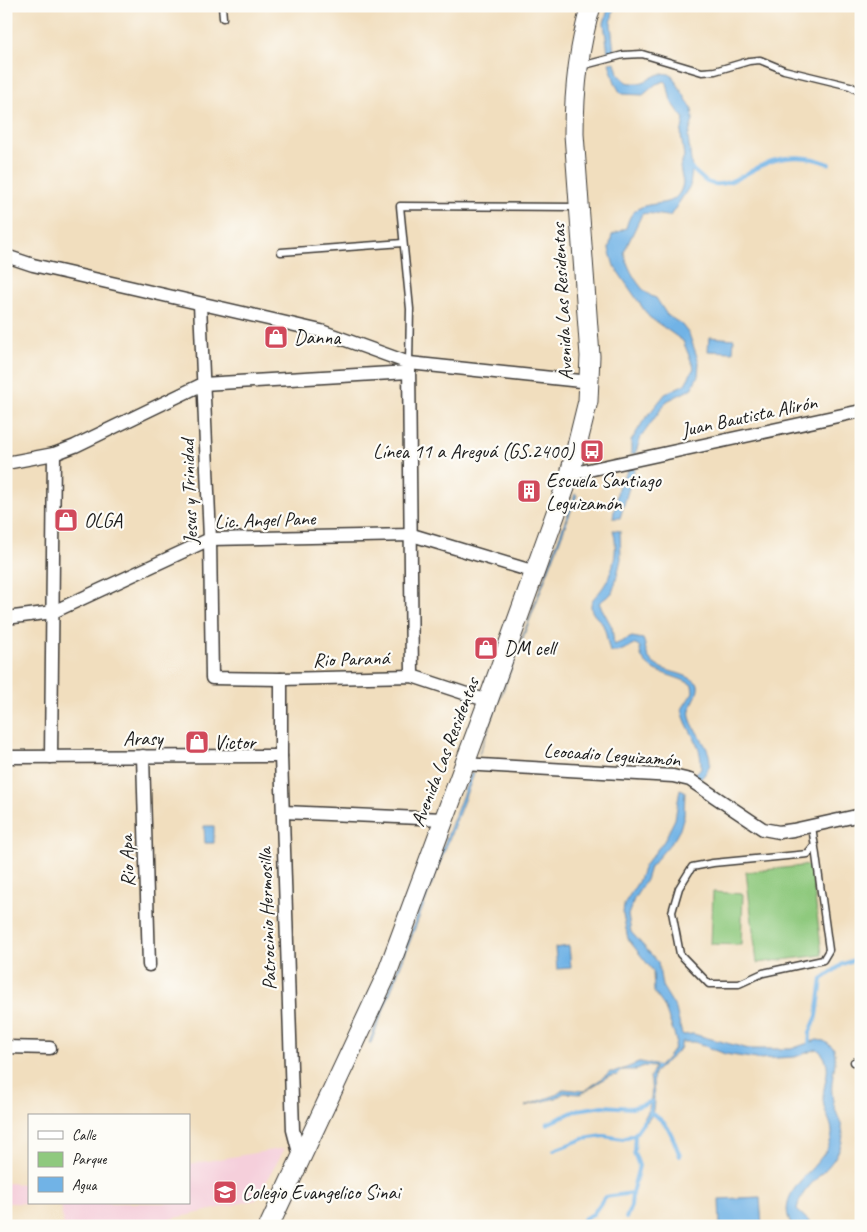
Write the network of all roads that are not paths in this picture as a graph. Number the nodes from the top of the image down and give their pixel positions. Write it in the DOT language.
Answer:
graph roads {
  1 [pos="222,6"];
  2 [pos="590,6"];
  3 [pos="223,18"];
  4 [pos="576,67"];
  5 [pos="861,92"];
  6 [pos="579,207"];
  7 [pos="403,243"];
  8 [pos="282,252"];
  9 [pos="6,256"];
  10 [pos="200,304"];
  11 [pos="409,368"];
  12 [pos="590,382"];
  13 [pos="204,384"];
  14 [pos="861,411"];
  15 [pos="54,454"];
  16 [pos="6,462"];
  17 [pos="570,474"];
  18 [pos="412,534"];
  19 [pos="210,539"];
  20 [pos="535,572"];
  21 [pos="53,612"];
  22 [pos="6,618"];
  23 [pos="412,676"];
  24 [pos="212,678"];
  25 [pos="281,679"];
  26 [pos="488,701"];
  27 [pos="143,756"];
  28 [pos="281,756"];
  29 [pos="6,757"];
  30 [pos="51,757"];
  31 [pos="463,764"];
  32 [pos="283,812"];
  33 [pos="861,816"];
  34 [pos="443,819"];
  35 [pos="812,826"];
  36 [pos="815,845"];
  37 [pos="149,965"];
  38 [pos="6,1048"];
  39 [pos="50,1048"];
  40 [pos="302,1156"];
  41 [pos="269,1226"];
  1 -- 3 [label="lane"];
  2 -- 4 [label="main road, Avenida Las Residentas"];
  4 -- 5 [label="lane"];
  4 -- 6 [label="main road, Avenida Las Residentas"];
  6 -- 7 [label="lane"];
  6 -- 12 [label="main road, Avenida Las Residentas"];
  7 -- 8 [label="lane"];
  7 -- 11 [label="lane"];
  9 -- 10 [label="street"];
  10 -- 11 [label="street"];
  10 -- 13 [label="street, Jesus y Trinidad"];
  11 -- 12 [label="street"];
  11 -- 13 [label="street"];
  11 -- 18 [label="street"];
  12 -- 17 [label="main road, Avenida Las Residentas"];
  13 -- 15 [label="street"];
  13 -- 19 [label="street, Jesus y Trinidad"];
  14 -- 17 [label="street, Juan Bautista Alirón"];
  15 -- 16 [label="street"];
  15 -- 21 [label="street"];
  17 -- 20 [label="main road, Avenida Las Residentas"];
  18 -- 19 [label="street, Lic. Angel Pane"];
  18 -- 20 [label="street, Lic. Angel Pane"];
  18 -- 23 [label="street"];
  19 -- 21 [label="street, Lic. Angel Pane"];
  19 -- 24 [label="street, Jesus y Trinidad"];
  20 -- 26 [label="main road, Avenida Las Residentas"];
  21 -- 22 [label="street, Lic. Angel Pane"];
  21 -- 30 [label="street"];
  23 -- 25 [label="street, Rio Paraná"];
  23 -- 26 [label="street, Rio Paraná"];
  24 -- 25 [label="street, Rio Paraná"];
  25 -- 28 [label="street, Patrocinio Hermosilla"];
  26 -- 31 [label="main road, Avenida Las Residentas"];
  27 -- 28 [label="street, Arasy"];
  27 -- 30 [label="street, Arasy"];
  27 -- 37 [label="street, Rio Apa"];
  28 -- 32 [label="street, Patrocinio Hermosilla"];
  29 -- 30 [label="street, Arasy"];
  31 -- 34 [label="main road, Avenida Las Residentas"];
  31 -- 35 [label="street, Leocadio Leguizamón"];
  32 -- 34 [label="street"];
  32 -- 40 [label="street, Patrocinio Hermosilla"];
  33 -- 35 [label="street, Leocadio Leguizamón"];
  34 -- 40 [label="main road, Avenida Las Residentas"];
  35 -- 36 [label="lane"];
  36 -- 36 [label="lane"];
  38 -- 39 [label="street"];
  40 -- 41 [label="main road, Avenida Las Residentas"];
}
